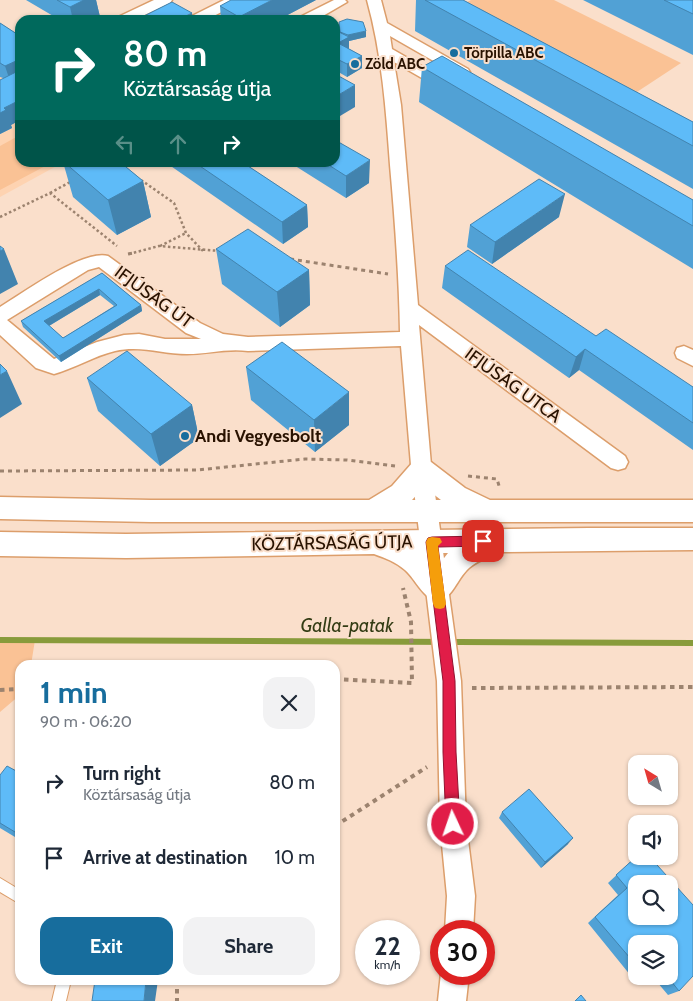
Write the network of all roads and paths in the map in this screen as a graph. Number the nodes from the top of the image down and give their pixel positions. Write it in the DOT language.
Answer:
graph roads {
  1 [pos="234,0"];
  2 [pos="374,0"];
  3 [pos="168,2"];
  4 [pos="340,2"];
  5 [pos="136,15"];
  6 [pos="202,15"];
  7 [pos="315,15"];
  8 [pos="381,25"];
  9 [pos="385,51"];
  10 [pos="475,79"];
  11 [pos="462,96"];
  12 [pos="138,178"];
  13 [pos="74,180"];
  14 [pos="50,193"];
  15 [pos="0,217"];
  16 [pos="186,233"];
  17 [pos="159,246"];
  18 [pos="227,250"];
  19 [pos="203,251"];
  20 [pos="286,259"];
  21 [pos="408,277"];
  22 [pos="409,308"];
  23 [pos="0,316"];
  24 [pos="0,324"];
  25 [pos="410,339"];
  26 [pos="232,342"];
  27 [pos="618,462"];
  28 [pos="422,469"];
  29 [pos="0,471"];
  30 [pos="0,508"];
  31 [pos="374,510"];
  32 [pos="426,510"];
  33 [pos="494,511"];
  34 [pos="693,511"];
  35 [pos="693,539"];
  36 [pos="500,540"];
  37 [pos="432,542"];
  38 [pos="375,543"];
  39 [pos="0,544"];
  40 [pos="438,590"];
  41 [pos="409,616"];
  42 [pos="340,679"];
  43 [pos="449,684"];
  44 [pos="693,687"];
  45 [pos="15,689"];
  46 [pos="0,690"];
  47 [pos="450,752"];
  48 [pos="340,823"];
  49 [pos="0,884"];
  50 [pos="15,894"];
  51 [pos="460,920"];
  52 [pos="63,985"];
  53 [pos="178,985"];
  54 [pos="454,985"];
  55 [pos="59,1001"];
  56 [pos="177,1001"];
  57 [pos="452,1001"];
  1 -- 6 [label="street"];
  2 -- 8 [label="street"];
  3 -- 5 [label="street"];
  4 -- 7 [label="street"];
  8 -- 9 [label="street"];
  8 -- 10 [label="street"];
  9 -- 11 [label="street"];
  9 -- 21 [label="street"];
  12 -- 16 [label="path"];
  13 -- 14 [label="path"];
  14 -- 15 [label="path"];
  14 -- 17 [label="path"];
  16 -- 17 [label="path"];
  16 -- 19 [label="path"];
  17 -- 19 [label="path"];
  18 -- 19 [label="path"];
  20 -- 21 [label="path"];
  21 -- 22 [label="street"];
  22 -- 25 [label="street"];
  22 -- 27 [label="street, IFJÚSÁG UTCA"];
  23 -- 26 [label="street, IFJÚSÁG ÚT"];
  24 -- 26 [label="street, IFJÚSÁG ÚT"];
  25 -- 26 [label="street, IFJÚSÁG ÚT"];
  25 -- 28 [label="street"];
  28 -- 29 [label="path"];
  28 -- 31 [label="street"];
  28 -- 32 [label="street"];
  28 -- 33 [label="street"];
  30 -- 31 [label="street, KÖZTÁRSASÁG ÚTJA"];
  31 -- 32 [label="street, KÖZTÁRSASÁG ÚTJA"];
  32 -- 33 [label="street, KÖZTÁRSASÁG ÚTJA"];
  32 -- 37 [label="street"];
  33 -- 34 [label="street, KÖZTÁRSASÁG ÚTJA"];
  35 -- 36 [label="street, KÖZTÁRSASÁG ÚTJA"];
  36 -- 37 [label="street, KÖZTÁRSASÁG ÚTJA"];
  36 -- 40 [label="street"];
  37 -- 38 [label="street, KÖZTÁRSASÁG ÚTJA"];
  37 -- 40 [label="street"];
  38 -- 39 [label="street, KÖZTÁRSASÁG ÚTJA"];
  38 -- 40 [label="street"];
  40 -- 43 [label="street"];
  41 -- 42 [label="path"];
  43 -- 44 [label="path"];
  43 -- 47 [label="street"];
  45 -- 46 [label="path"];
  47 -- 48 [label="path"];
  47 -- 51 [label="street"];
  49 -- 50 [label="lane"];
  52 -- 55 [label="lane"];
  53 -- 56 [label="path"];
  54 -- 57 [label="street"];
}
